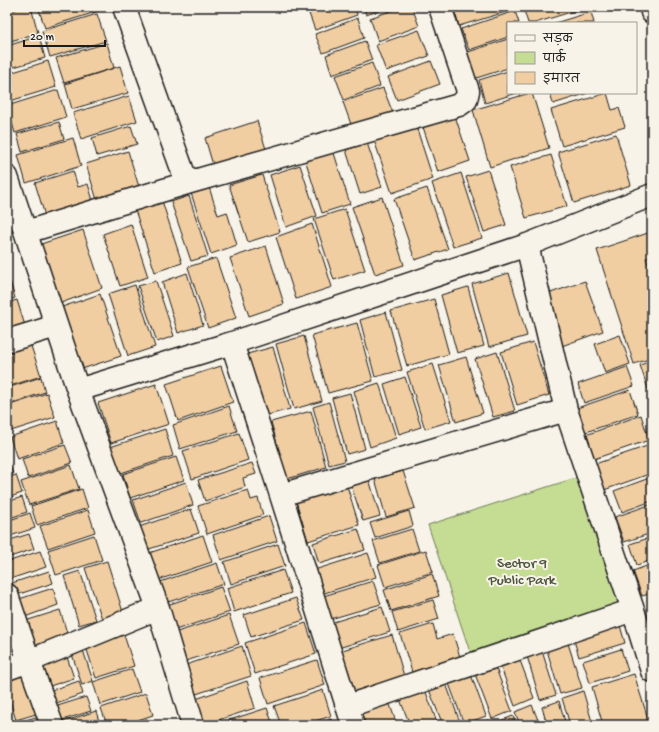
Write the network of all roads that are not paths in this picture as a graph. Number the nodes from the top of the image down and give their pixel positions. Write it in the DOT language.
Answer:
graph roads {
  1 [pos="124,7"];
  2 [pos="440,7"];
  3 [pos="651,7"];
  4 [pos="652,12"];
  5 [pos="7,176"];
  6 [pos="187,183"];
  7 [pos="652,194"];
  8 [pos="26,232"];
  9 [pos="527,245"];
  10 [pos="56,326"];
  11 [pos="7,341"];
  12 [pos="232,342"];
  13 [pos="78,390"];
  14 [pos="566,410"];
  15 [pos="281,495"];
  16 [pos="7,595"];
  17 [pos="158,608"];
  18 [pos="633,610"];
  19 [pos="29,661"];
  20 [pos="7,669"];
  21 [pos="652,671"];
  22 [pos="350,715"];
  23 [pos="52,725"];
  24 [pos="193,725"];
  1 -- 6 [label="street"];
  2 -- 6 [label="street"];
  3 -- 4 [label="street"];
  5 -- 8 [label="street"];
  6 -- 8 [label="street"];
  7 -- 9 [label="street"];
  8 -- 10 [label="street"];
  9 -- 12 [label="street"];
  9 -- 14 [label="street"];
  10 -- 11 [label="street"];
  10 -- 13 [label="street"];
  12 -- 13 [label="street"];
  12 -- 15 [label="street"];
  13 -- 17 [label="street"];
  14 -- 15 [label="street"];
  14 -- 18 [label="street"];
  15 -- 22 [label="street"];
  16 -- 19 [label="street"];
  17 -- 19 [label="street"];
  17 -- 24 [label="street"];
  18 -- 21 [label="street"];
  18 -- 22 [label="street"];
  19 -- 20 [label="street"];
  19 -- 23 [label="street"];
}
